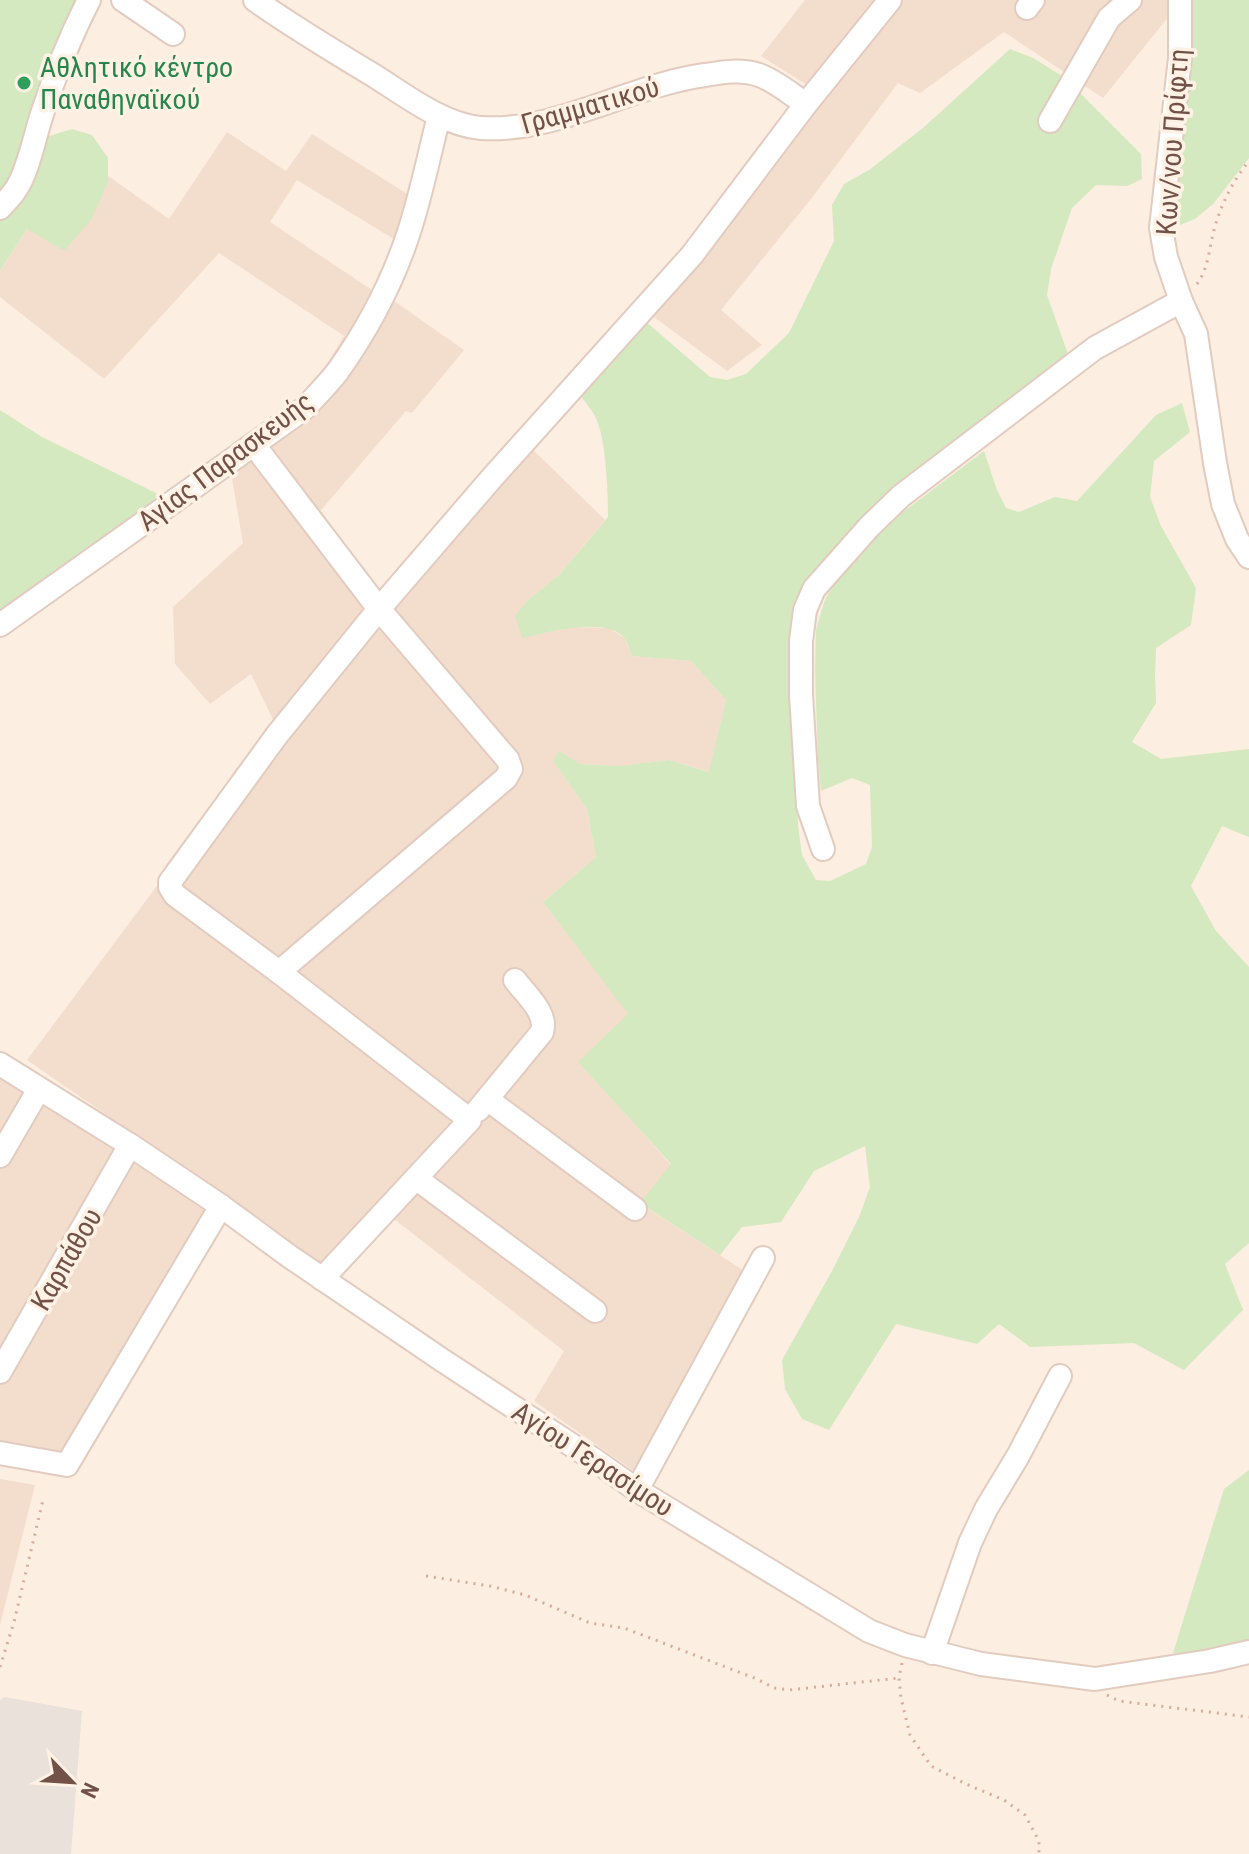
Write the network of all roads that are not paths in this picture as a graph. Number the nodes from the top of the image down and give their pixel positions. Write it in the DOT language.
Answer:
graph roads {
  1 [pos="89,0"];
  2 [pos="123,0"];
  3 [pos="255,0"];
  4 [pos="890,0"];
  5 [pos="1130,0"];
  6 [pos="1180,0"];
  7 [pos="173,34"];
  8 [pos="806,104"];
  9 [pos="439,116"];
  10 [pos="1050,121"];
  11 [pos="0,208"];
  12 [pos="1181,301"];
  13 [pos="254,445"];
  14 [pos="1249,557"];
  15 [pos="379,609"];
  16 [pos="0,625"];
  17 [pos="823,849"];
  18 [pos="279,972"];
  19 [pos="515,980"];
  20 [pos="0,1064"];
  21 [pos="39,1089"];
  22 [pos="487,1099"];
  23 [pos="470,1120"];
  24 [pos="130,1145"];
  25 [pos="0,1156"];
  26 [pos="417,1179"];
  27 [pos="221,1206"];
  28 [pos="635,1209"];
  29 [pos="763,1258"];
  30 [pos="322,1279"];
  31 [pos="595,1311"];
  32 [pos="0,1372"];
  33 [pos="1060,1376"];
  34 [pos="0,1453"];
  35 [pos="637,1490"];
  36 [pos="1249,1652"];
  37 [pos="932,1653"];
  1 -- 11 [label="street"];
  2 -- 7 [label="street"];
  3 -- 9 [label="street, Γραμματικού"];
  4 -- 8 [label="street"];
  5 -- 10 [label="street"];
  6 -- 12 [label="street, Κων/νου Πρίφτη"];
  8 -- 9 [label="street, Γραμματικού"];
  8 -- 15 [label="street"];
  9 -- 13 [label="street, Αγίας Παρασκευής"];
  12 -- 14 [label="street, Κων/νου Πρίφτη"];
  12 -- 17 [label="street"];
  13 -- 15 [label="street"];
  13 -- 16 [label="street, Αγίας Παρασκευής"];
  15 -- 18 [label="street"];
  15 -- 18 [label="street"];
  18 -- 23 [label="street"];
  19 -- 22 [label="street"];
  20 -- 21 [label="street, Αγίου Γερασίμου"];
  21 -- 24 [label="street, Αγίου Γερασίμου"];
  21 -- 25 [label="street"];
  22 -- 23 [label="street"];
  22 -- 28 [label="street"];
  23 -- 26 [label="street"];
  24 -- 27 [label="street, Αγίου Γερασίμου"];
  24 -- 32 [label="street, Καρπάθου"];
  26 -- 30 [label="street"];
  26 -- 31 [label="street"];
  27 -- 30 [label="street, Αγίου Γερασίμου"];
  27 -- 34 [label="street"];
  29 -- 35 [label="street"];
  30 -- 35 [label="street, Αγίου Γερασίμου"];
  33 -- 37 [label="street"];
  35 -- 37 [label="street, Αγίου Γερασίμου"];
  36 -- 37 [label="street, Αγίου Γερασίμου"];
}
